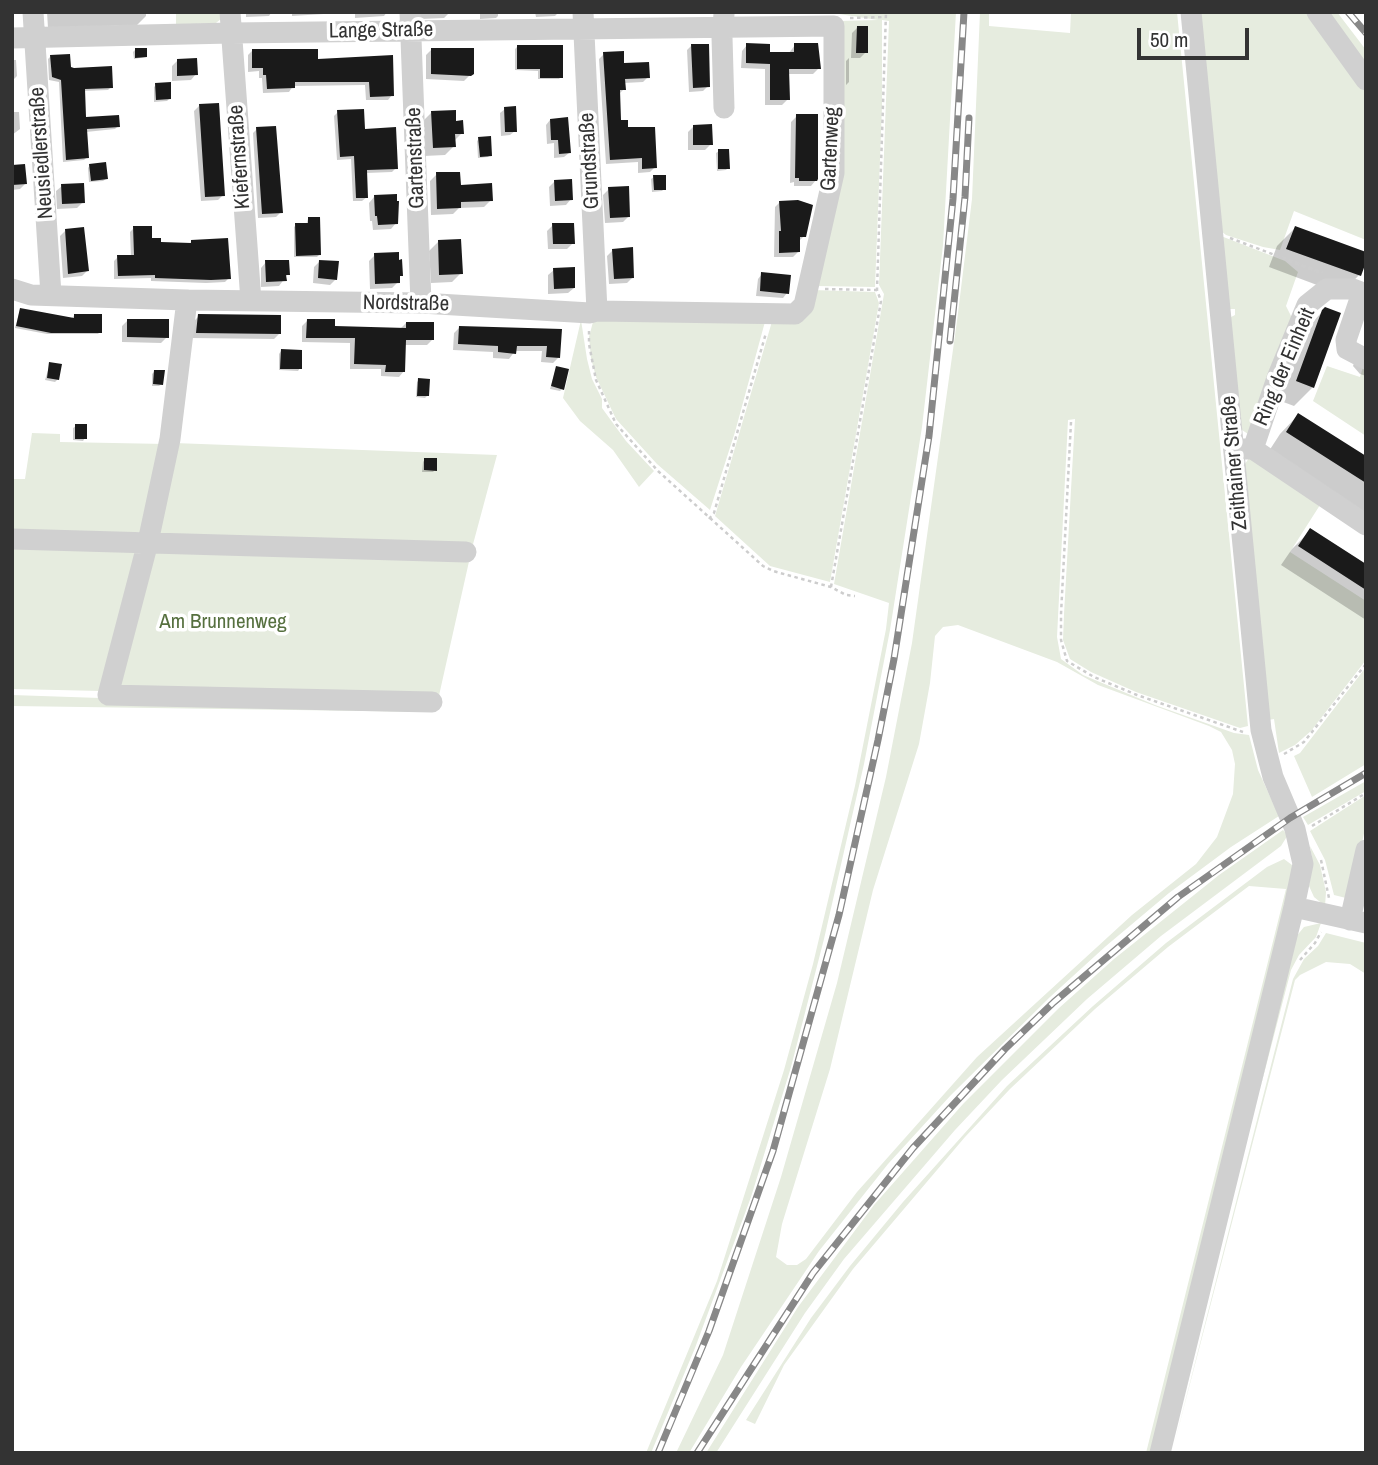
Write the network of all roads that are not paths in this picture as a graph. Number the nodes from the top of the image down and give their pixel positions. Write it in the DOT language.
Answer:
graph roads {
  1 [pos="33,12"];
  2 [pos="1191,12"];
  3 [pos="1317,12"];
  4 [pos="724,19"];
  5 [pos="583,21"];
  6 [pos="231,22"];
  7 [pos="411,22"];
  8 [pos="834,26"];
  9 [pos="35,37"];
  10 [pos="12,38"];
  11 [pos="1366,80"];
  12 [pos="724,108"];
  13 [pos="12,289"];
  14 [pos="1364,294"];
  15 [pos="51,295"];
  16 [pos="187,300"];
  17 [pos="251,301"];
  18 [pos="421,303"];
  19 [pos="800,310"];
  20 [pos="593,312"];
  21 [pos="1366,359"];
  22 [pos="1243,449"];
  23 [pos="1366,525"];
  24 [pos="12,539"];
  25 [pos="148,542"];
  26 [pos="466,552"];
  27 [pos="432,702"];
  28 [pos="1366,850"];
  29 [pos="1294,907"];
  30 [pos="1358,921"];
  31 [pos="1160,1453"];
  1 -- 9 [label="street, Neusiedlerstraße"];
  2 -- 22 [label="street, Zeithainer Straße"];
  3 -- 11 [label="street"];
  4 -- 5 [label="street, Lange Straße"];
  4 -- 8 [label="street, Lange Straße"];
  4 -- 12 [label="street"];
  5 -- 7 [label="street, Lange Straße"];
  5 -- 20 [label="street, Grundstraße"];
  6 -- 7 [label="street, Lange Straße"];
  6 -- 9 [label="street, Lange Straße"];
  6 -- 17 [label="street, Kiefernstraße"];
  7 -- 18 [label="street, Gartenstraße"];
  8 -- 19 [label="street, Gartenweg"];
  9 -- 10 [label="street, Lange Straße"];
  9 -- 15 [label="street, Neusiedlerstraße"];
  13 -- 15 [label="street, Nordstraße"];
  14 -- 21 [label="street"];
  14 -- 22 [label="street, Ring der Einheit"];
  15 -- 16 [label="street, Nordstraße"];
  16 -- 17 [label="street, Nordstraße"];
  16 -- 25 [label="street"];
  17 -- 18 [label="street, Nordstraße"];
  18 -- 20 [label="street, Nordstraße"];
  19 -- 20 [label="street, Nordstraße"];
  22 -- 23 [label="street, Ring der Einheit"];
  22 -- 29 [label="street, Zeithainer Straße"];
  24 -- 25 [label="street"];
  25 -- 26 [label="street"];
  25 -- 27 [label="street"];
  28 -- 30 [label="street"];
  29 -- 30 [label="street"];
  29 -- 31 [label="street, Zeithainer Straße"];
}
